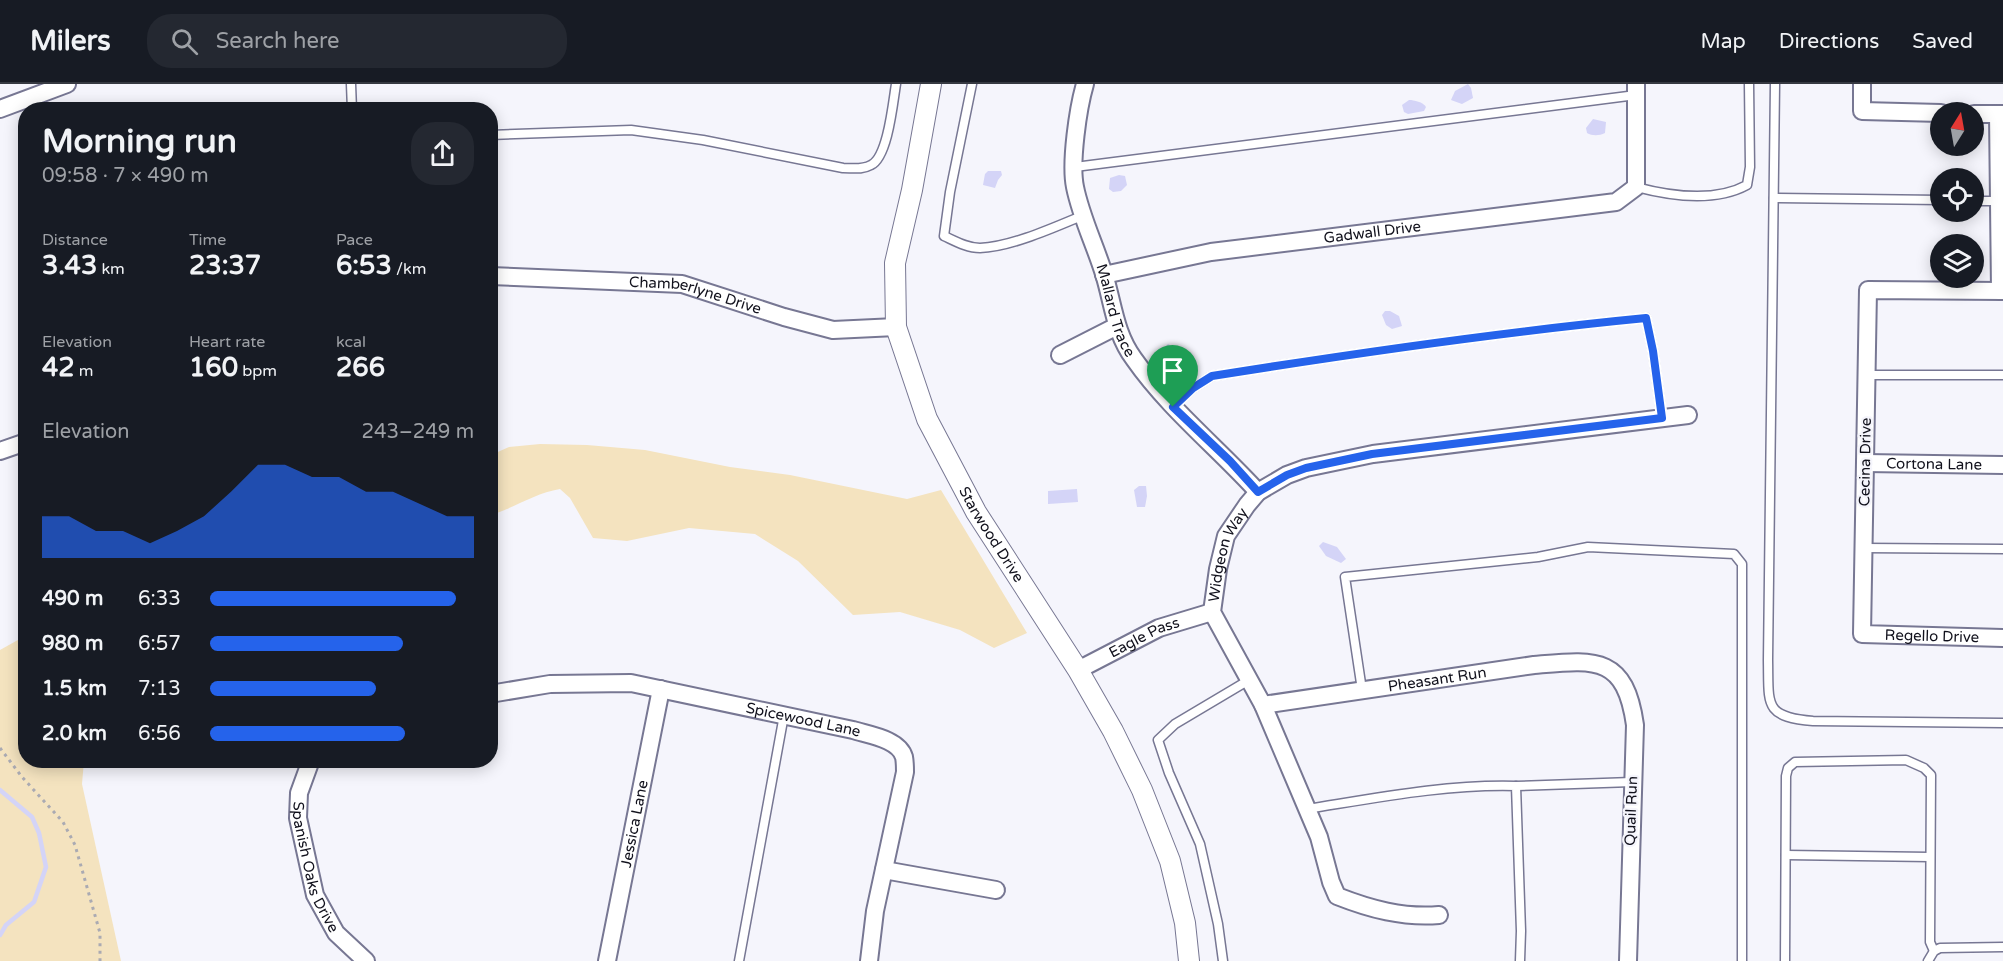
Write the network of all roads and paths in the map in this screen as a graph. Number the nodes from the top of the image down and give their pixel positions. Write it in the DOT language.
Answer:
graph roads {
  1 [pos="67,84"];
  2 [pos="351,84"];
  3 [pos="896,84"];
  4 [pos="931,84"];
  5 [pos="972,84"];
  6 [pos="1086,84"];
  7 [pos="1749,84"];
  8 [pos="1775,84"];
  9 [pos="1862,84"];
  10 [pos="1636,89"];
  11 [pos="18,102"];
  12 [pos="19,102"];
  13 [pos="352,102"];
  14 [pos="0,109"];
  15 [pos="1930,113"];
  16 [pos="1984,114"];
  17 [pos="2000,114"];
  18 [pos="498,135"];
  19 [pos="1075,167"];
  20 [pos="1636,187"];
  21 [pos="1774,198"];
  22 [pos="1930,200"];
  23 [pos="1984,201"];
  24 [pos="1999,201"];
  25 [pos="1084,215"];
  26 [pos="1104,275"];
  27 [pos="498,276"];
  28 [pos="2002,291"];
  29 [pos="1117,326"];
  30 [pos="896,327"];
  31 [pos="1060,355"];
  32 [pos="1867,375"];
  33 [pos="2003,375"];
  34 [pos="1173,407"];
  35 [pos="1688,415"];
  36 [pos="1662,418"];
  37 [pos="18,445"];
  38 [pos="0,451"];
  39 [pos="1865,463"];
  40 [pos="2003,465"];
  41 [pos="1258,492"];
  42 [pos="1863,548"];
  43 [pos="2003,549"];
  44 [pos="1212,612"];
  45 [pos="1862,634"];
  46 [pos="2003,638"];
  47 [pos="1609,669"];
  48 [pos="1078,670"];
  49 [pos="1249,680"];
  50 [pos="661,689"];
  51 [pos="1362,690"];
  52 [pos="498,693"];
  53 [pos="1263,705"];
  54 [pos="784,715"];
  55 [pos="2003,723"];
  56 [pos="0,748"];
  57 [pos="308,768"];
  58 [pos="1632,783"];
  59 [pos="1516,786"];
  60 [pos="1307,809"];
  61 [pos="1786,855"];
  62 [pos="1930,857"];
  63 [pos="884,870"];
  64 [pos="996,890"];
  65 [pos="1438,915"];
  66 [pos="2003,946"];
  67 [pos="1934,951"];
  68 [pos="100,961"];
  69 [pos="366,961"];
  70 [pos="607,961"];
  71 [pos="739,961"];
  72 [pos="869,961"];
  73 [pos="1189,961"];
  74 [pos="1223,961"];
  75 [pos="1520,961"];
  76 [pos="1628,961"];
  77 [pos="1742,961"];
  78 [pos="1785,961"];
  79 [pos="1928,961"];
  1 -- 12 [label="street"];
  2 -- 13 [label="lane"];
  3 -- 18 [label="lane"];
  4 -- 30 [label="street, Starwood Drive"];
  5 -- 25 [label="lane"];
  6 -- 19 [label="street, Mallard Trace"];
  7 -- 20 [label="lane"];
  8 -- 21 [label="lane"];
  9 -- 15 [label="street"];
  10 -- 19 [label="lane"];
  10 -- 20 [label="street"];
  11 -- 14 [label="street"];
  16 -- 17 [label="street"];
  17 -- 24 [label="street"];
  19 -- 25 [label="street, Mallard Trace"];
  20 -- 26 [label="street, Gadwall Drive"];
  21 -- 22 [label="lane"];
  21 -- 55 [label="lane"];
  23 -- 24 [label="lane"];
  24 -- 28 [label="street"];
  25 -- 26 [label="street, Mallard Trace"];
  26 -- 29 [label="street, Mallard Trace"];
  27 -- 30 [label="street, Chamberlyne Drive"];
  28 -- 32 [label="street, Cecina Drive"];
  29 -- 31 [label="street"];
  29 -- 34 [label="street, Mallard Trace"];
  30 -- 48 [label="street, Starwood Drive"];
  32 -- 33 [label="lane"];
  32 -- 39 [label="street, Cecina Drive"];
  34 -- 36 [label="lane"];
  34 -- 41 [label="street, Mallard Trace"];
  35 -- 36 [label="street, Widgeon Way"];
  36 -- 41 [label="street, Widgeon Way"];
  37 -- 38 [label="street"];
  39 -- 40 [label="street, Cortona Lane"];
  39 -- 42 [label="street, Cecina Drive"];
  41 -- 44 [label="street, Widgeon Way"];
  42 -- 43 [label="lane"];
  42 -- 45 [label="street, Cecina Drive"];
  44 -- 48 [label="street, Eagle Pass"];
  44 -- 49 [label="street, Widgeon Way"];
  45 -- 46 [label="street, Regello Drive"];
  47 -- 51 [label="street, Pheasant Run"];
  47 -- 58 [label="street, Quail Run"];
  48 -- 73 [label="street, Starwood Drive"];
  49 -- 53 [label="street, Widgeon Way"];
  49 -- 74 [label="lane"];
  50 -- 52 [label="street, Spicewood Lane"];
  50 -- 54 [label="street, Spicewood Lane"];
  50 -- 70 [label="street, Jessica Lane"];
  51 -- 53 [label="street, Pheasant Run"];
  51 -- 77 [label="lane"];
  53 -- 60 [label="street, Widgeon Way"];
  54 -- 63 [label="street, Spicewood Lane"];
  54 -- 71 [label="lane"];
  56 -- 68 [label="path"];
  57 -- 69 [label="street, Spanish Oaks Drive"];
  58 -- 59 [label="lane"];
  58 -- 76 [label="street, Quail Run"];
  59 -- 60 [label="lane"];
  59 -- 75 [label="lane"];
  60 -- 65 [label="street, Widgeon Way"];
  61 -- 62 [label="lane"];
  61 -- 62 [label="lane"];
  61 -- 78 [label="lane"];
  62 -- 67 [label="lane"];
  63 -- 64 [label="street"];
  63 -- 72 [label="street, Spicewood Lane"];
  66 -- 67 [label="lane"];
  67 -- 79 [label="lane"];
}
